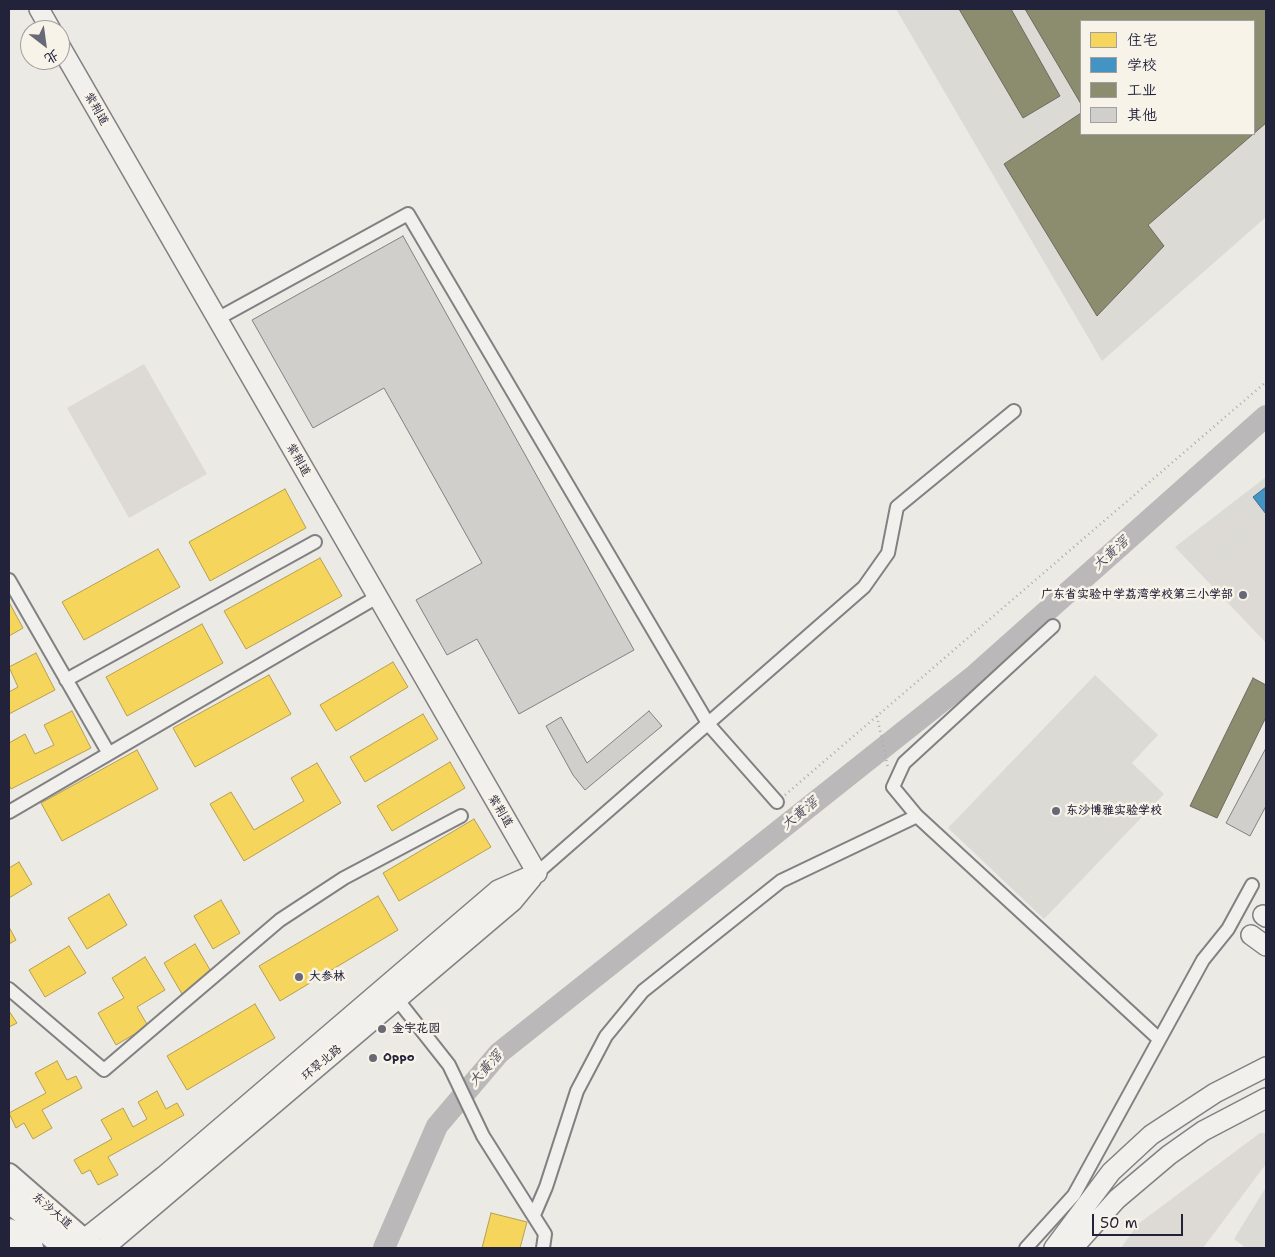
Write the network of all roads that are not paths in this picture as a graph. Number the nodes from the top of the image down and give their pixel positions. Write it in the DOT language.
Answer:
graph roads {
  1 [pos="39,9"];
  2 [pos="45,20"];
  3 [pos="70,63"];
  4 [pos="217,319"];
  5 [pos="1014,411"];
  6 [pos="314,542"];
  7 [pos="9,580"];
  8 [pos="377,597"];
  9 [pos="1053,626"];
  10 [pos="66,680"];
  11 [pos="709,725"];
  12 [pos="108,752"];
  13 [pos="777,802"];
  14 [pos="9,812"];
  15 [pos="461,816"];
  16 [pos="917,816"];
  17 [pos="537,873"];
  18 [pos="1252,885"];
  19 [pos="9,989"];
  20 [pos="392,993"];
  21 [pos="1159,1038"];
  22 [pos="1266,1067"];
  23 [pos="1266,1098"];
  24 [pos="9,1174"];
  25 [pos="9,1200"];
  26 [pos="534,1215"];
  27 [pos="9,1231"];
  28 [pos="80,1246"];
  29 [pos="31,1248"];
  30 [pos="104,1248"];
  31 [pos="543,1248"];
  32 [pos="1026,1248"];
  33 [pos="1054,1248"];
  34 [pos="1073,1248"];
  1 -- 2 [label="street"];
  3 -- 4 [label="street, 紫荆道"];
  4 -- 8 [label="street, 紫荆道"];
  4 -- 11 [label="street"];
  5 -- 11 [label="street"];
  6 -- 10 [label="street"];
  7 -- 10 [label="street"];
  8 -- 12 [label="street"];
  8 -- 17 [label="street, 紫荆道"];
  9 -- 16 [label="street"];
  10 -- 12 [label="street"];
  11 -- 13 [label="street"];
  11 -- 17 [label="street"];
  12 -- 14 [label="street"];
  15 -- 19 [label="street"];
  16 -- 21 [label="street"];
  16 -- 26 [label="street"];
  17 -- 20 [label="street, 环翠北路"];
  18 -- 21 [label="street"];
  20 -- 26 [label="street"];
  20 -- 28 [label="street"];
  20 -- 30 [label="street, 环翠北路"];
  21 -- 32 [label="street"];
  22 -- 33 [label="street"];
  23 -- 34 [label="street"];
  24 -- 28 [label="main road, 东沙大道"];
  25 -- 28 [label="highway"];
  26 -- 31 [label="street"];
  27 -- 29 [label="highway"];
}
